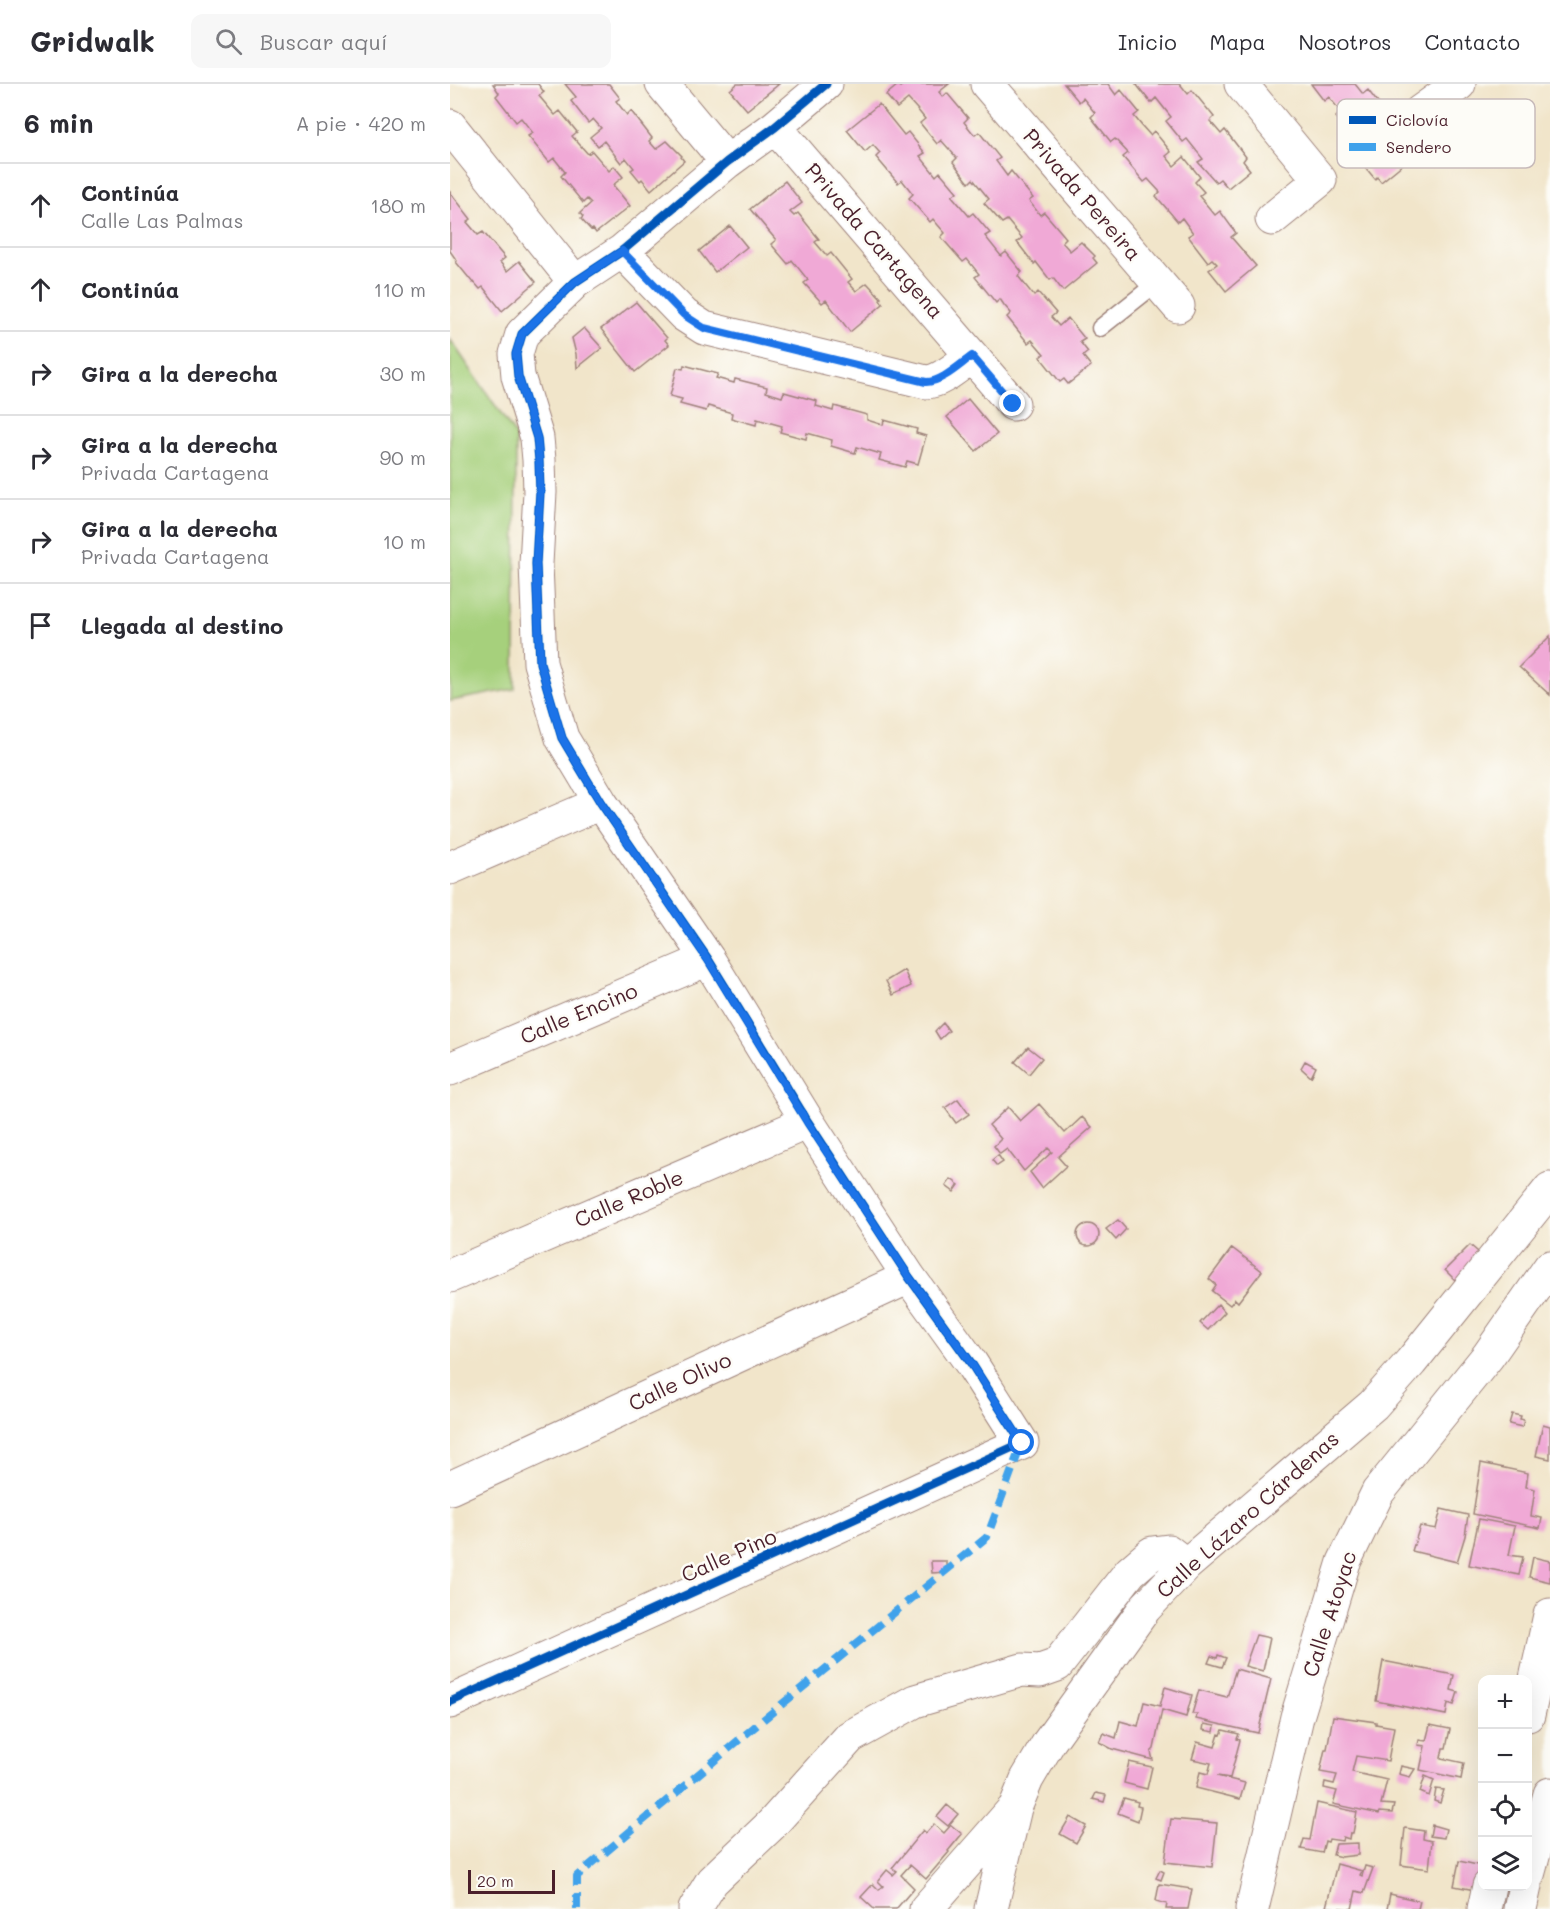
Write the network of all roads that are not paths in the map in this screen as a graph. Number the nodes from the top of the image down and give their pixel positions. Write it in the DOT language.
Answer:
graph roads {
  1 [pos="663,84"];
  2 [pos="826,84"];
  3 [pos="987,84"];
  4 [pos="1241,84"];
  5 [pos="1459,84"];
  6 [pos="1438,99"];
  7 [pos="450,126"];
  8 [pos="775,126"];
  9 [pos="727,162"];
  10 [pos="1272,219"];
  11 [pos="622,251"];
  12 [pos="575,282"];
  13 [pos="1168,294"];
  14 [pos="1100,328"];
  15 [pos="972,356"];
  16 [pos="1013,404"];
  17 [pos="601,803"];
  18 [pos="450,868"];
  19 [pos="708,960"];
  20 [pos="450,1069"];
  21 [pos="807,1122"];
  22 [pos="1550,1189"];
  23 [pos="1550,1267"];
  24 [pos="450,1276"];
  25 [pos="909,1277"];
  26 [pos="450,1488"];
  27 [pos="1186,1565"];
  28 [pos="1550,1615"];
  29 [pos="1532,1693"];
  30 [pos="450,1702"];
  31 [pos="1550,1794"];
  32 [pos="1015,1809"];
  33 [pos="1532,1857"];
  34 [pos="1488,1891"];
  35 [pos="1524,1891"];
  36 [pos="695,1909"];
  37 [pos="926,1909"];
  38 [pos="991,1909"];
  39 [pos="1251,1909"];
  40 [pos="1484,1909"];
  41 [pos="1520,1909"];
  1 -- 9 [label="street"];
  2 -- 8 [label="street"];
  3 -- 13 [label="street, Privada Pereira"];
  4 -- 10 [label="street"];
  5 -- 6 [label="street"];
  7 -- 12 [label="street"];
  8 -- 9 [label="street"];
  8 -- 15 [label="street, Privada Cartagena"];
  9 -- 11 [label="street"];
  11 -- 12 [label="street"];
  11 -- 15 [label="street"];
  12 -- 17 [label="street"];
  13 -- 14 [label="lane"];
  15 -- 16 [label="street, Privada Cartagena"];
  17 -- 18 [label="street"];
  17 -- 19 [label="street"];
  19 -- 20 [label="street, Calle Encino"];
  19 -- 21 [label="street"];
  21 -- 24 [label="street, Calle Roble"];
  21 -- 25 [label="street"];
  22 -- 27 [label="street, Calle Lázaro Cárdenas"];
  23 -- 39 [label="street, Calle Atoyac"];
  25 -- 26 [label="street, Calle Olivo"];
  25 -- 30 [label="street, Calle Pino"];
  27 -- 32 [label="street, Calle Lázaro Cárdenas"];
  27 -- 36 [label="street"];
  28 -- 29 [label="street"];
  31 -- 33 [label="street"];
  32 -- 37 [label="street"];
  32 -- 38 [label="street, Calle Lázaro Cárdenas"];
  34 -- 40 [label="street"];
  35 -- 41 [label="street"];
}
